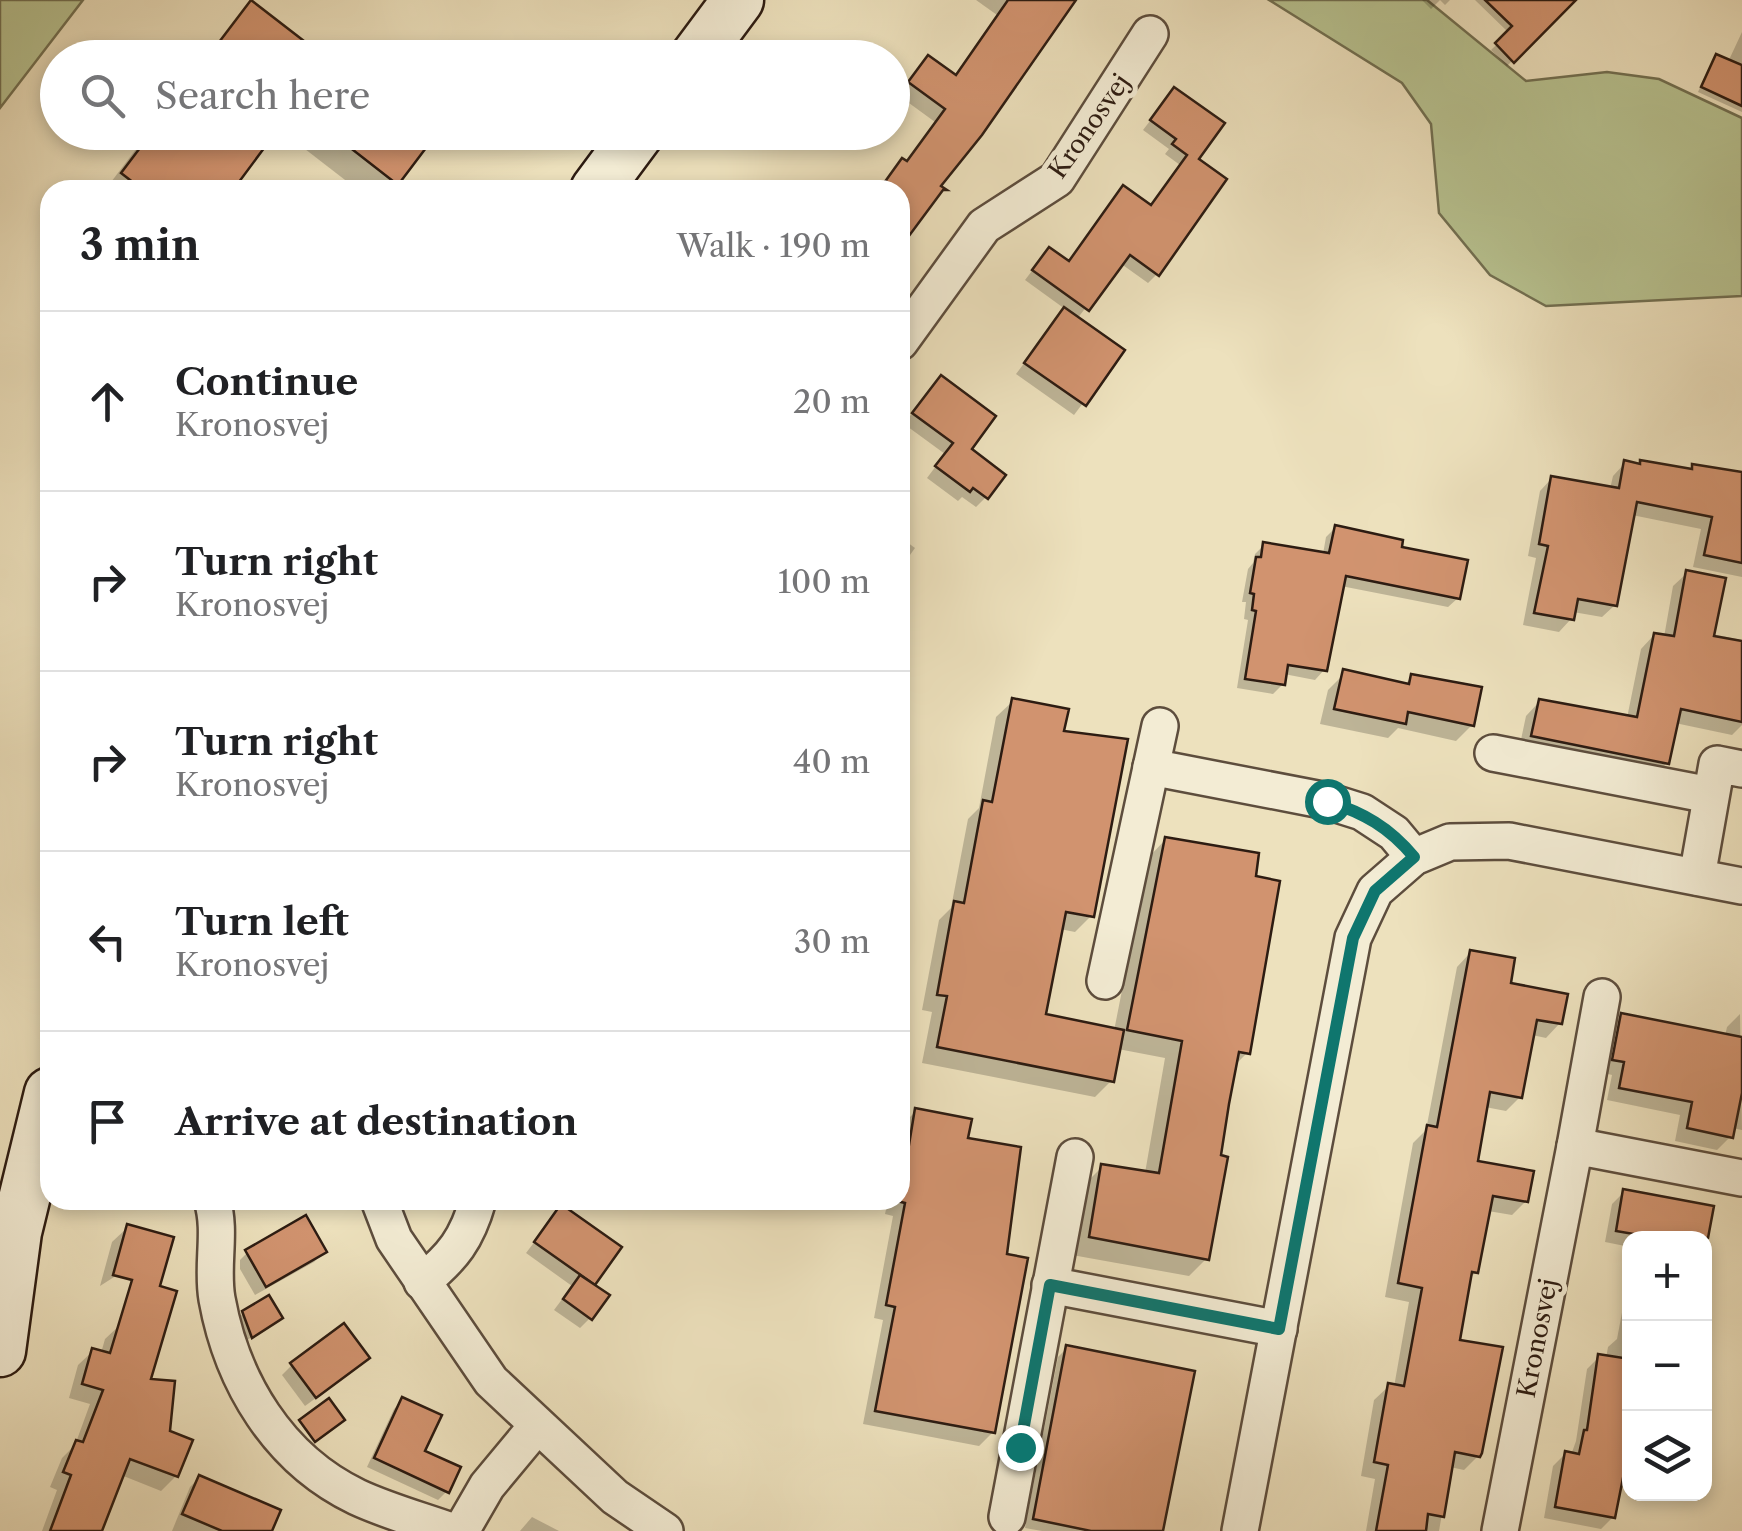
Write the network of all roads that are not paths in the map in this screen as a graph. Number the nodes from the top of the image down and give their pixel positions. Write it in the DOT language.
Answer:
graph roads {
  1 [pos="738,0"];
  2 [pos="1150,34"];
  3 [pos="708,40"];
  4 [pos="626,150"];
  5 [pos="603,180"];
  6 [pos="910,328"];
  7 [pos="1160,726"];
  8 [pos="1494,753"];
  9 [pos="1151,767"];
  10 [pos="1742,769"];
  11 [pos="1710,795"];
  12 [pos="1414,857"];
  13 [pos="1697,877"];
  14 [pos="1742,886"];
  15 [pos="1105,981"];
  16 [pos="1602,997"];
  17 [pos="40,1134"];
  18 [pos="1574,1146"];
  19 [pos="1076,1157"];
  20 [pos="1742,1178"];
  21 [pos="215,1210"];
  22 [pos="383,1210"];
  23 [pos="475,1210"];
  24 [pos="422,1282"];
  25 [pos="1050,1285"];
  26 [pos="1279,1329"];
  27 [pos="0,1351"];
  28 [pos="536,1426"];
  29 [pos="1007,1517"];
  30 [pos="450,1531"];
  31 [pos="461,1531"];
  32 [pos="665,1531"];
  33 [pos="1240,1531"];
  34 [pos="1500,1531"];
  1 -- 3 [label="street"];
  2 -- 6 [label="street, Kronosvej"];
  4 -- 5 [label="street"];
  7 -- 9 [label="street"];
  8 -- 11 [label="street"];
  9 -- 12 [label="street"];
  9 -- 15 [label="street"];
  10 -- 11 [label="street"];
  11 -- 13 [label="street"];
  12 -- 13 [label="street"];
  12 -- 26 [label="street"];
  13 -- 14 [label="street"];
  16 -- 18 [label="street, Kronosvej"];
  17 -- 27 [label="street"];
  18 -- 20 [label="street"];
  18 -- 34 [label="street, Kronosvej"];
  19 -- 25 [label="street"];
  21 -- 30 [label="street"];
  22 -- 24 [label="street"];
  23 -- 24 [label="street"];
  24 -- 28 [label="street"];
  25 -- 26 [label="street"];
  25 -- 29 [label="street"];
  26 -- 33 [label="street"];
  28 -- 31 [label="street"];
  28 -- 32 [label="street"];
}
